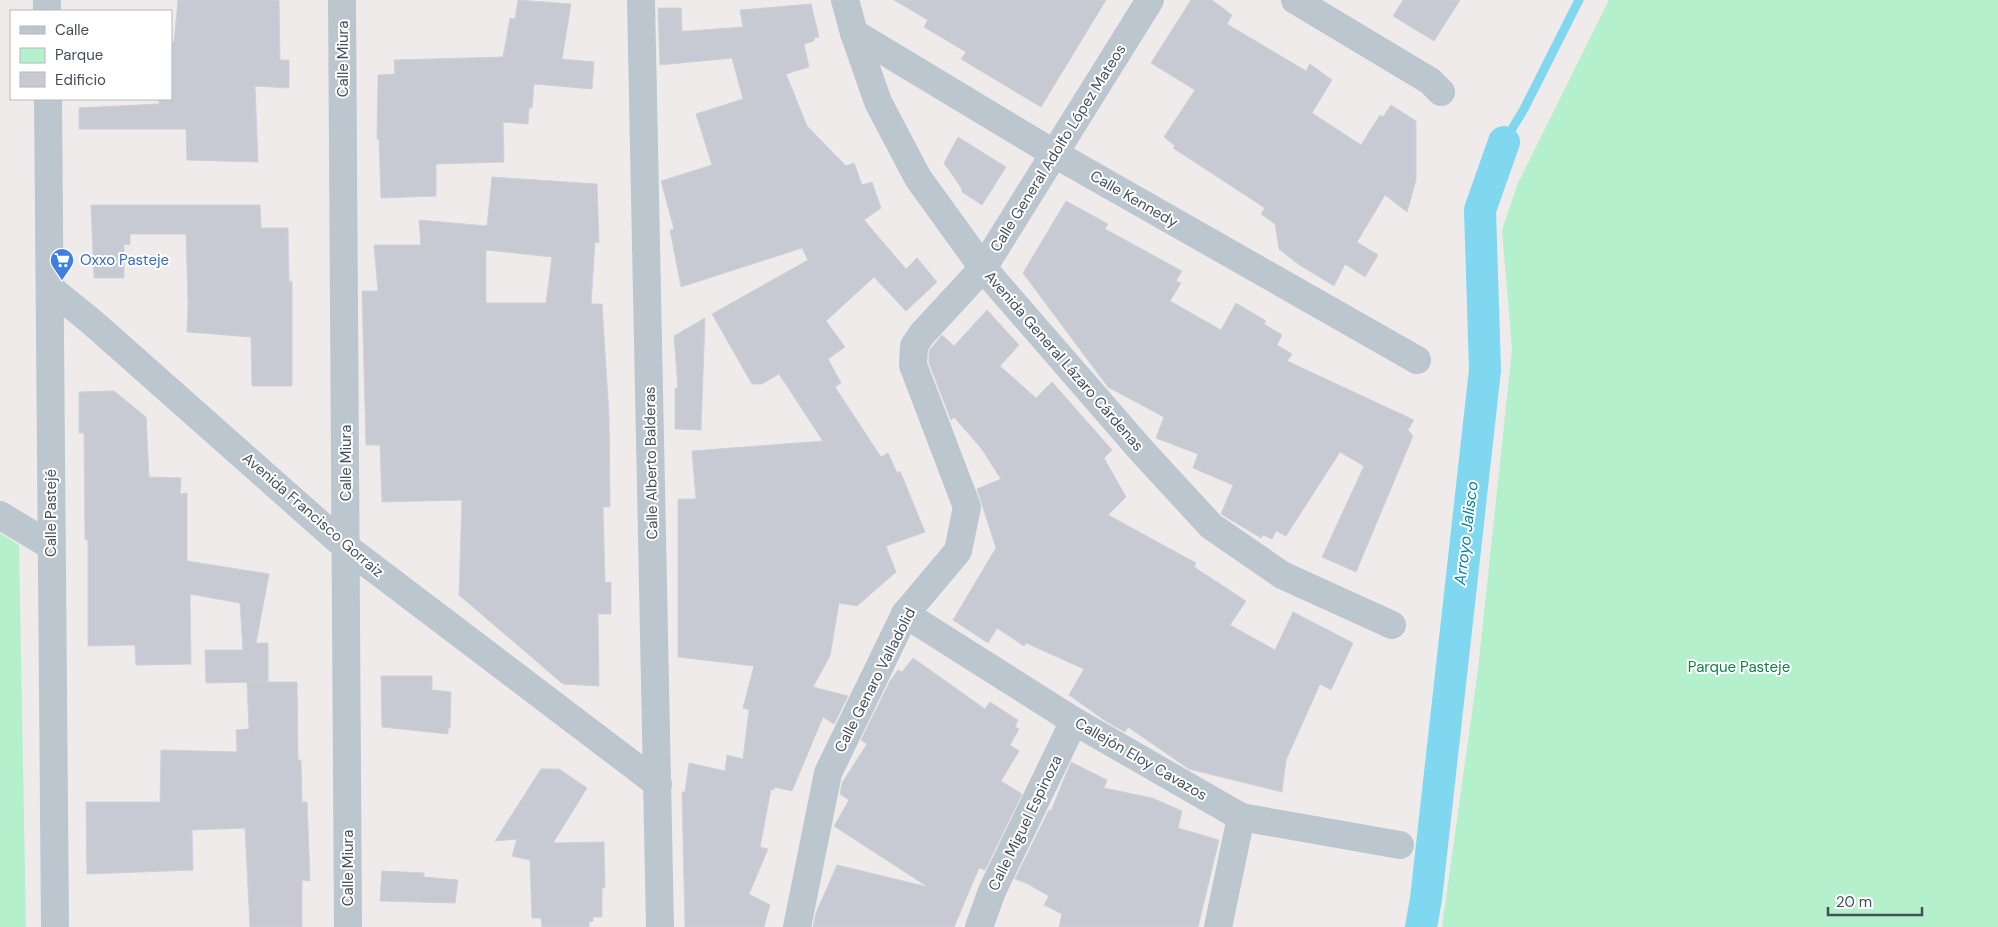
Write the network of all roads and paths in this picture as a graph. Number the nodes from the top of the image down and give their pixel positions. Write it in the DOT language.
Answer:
graph roads {
  1 [pos="342,0"];
  2 [pos="640,0"];
  3 [pos="845,0"];
  4 [pos="1150,0"];
  5 [pos="1295,0"];
  6 [pos="854,33"];
  7 [pos="1441,92"];
  8 [pos="48,100"];
  9 [pos="1055,154"];
  10 [pos="983,268"];
  11 [pos="50,288"];
  12 [pos="1417,360"];
  13 [pos="913,365"];
  14 [pos="0,515"];
  15 [pos="51,546"];
  16 [pos="347,548"];
  17 [pos="905,614"];
  18 [pos="1392,625"];
  19 [pos="1074,721"];
  20 [pos="658,784"];
  21 [pos="1241,817"];
  22 [pos="1400,845"];
  23 [pos="55,927"];
  24 [pos="348,927"];
  25 [pos="660,927"];
  26 [pos="797,927"];
  27 [pos="979,927"];
  28 [pos="1218,927"];
  1 -- 16 [label="street, Calle Miura"];
  2 -- 20 [label="street, Calle Alberto Balderas"];
  3 -- 6 [label="street, Avenida General Lázaro Cárdenas"];
  4 -- 9 [label="street, Calle General Adolfo López Mateos"];
  5 -- 7 [label="street"];
  6 -- 9 [label="street, Calle Kennedy"];
  6 -- 10 [label="street, Avenida General Lázaro Cárdenas"];
  8 -- 11 [label="street, Calle Pastejé"];
  9 -- 10 [label="street, Calle General Adolfo López Mateos"];
  9 -- 12 [label="street, Calle Kennedy"];
  10 -- 13 [label="street, Calle General Adolfo López Mateos"];
  10 -- 18 [label="street, Avenida General Lázaro Cárdenas"];
  11 -- 15 [label="street, Calle Pastejé"];
  11 -- 16 [label="street, Avenida Francisco Gorraiz"];
  13 -- 17 [label="street, Calle Genaro Valladolid"];
  14 -- 15 [label="street"];
  15 -- 23 [label="street, Calle Pastejé"];
  16 -- 20 [label="street, Avenida Francisco Gorraiz"];
  16 -- 24 [label="street, Calle Miura"];
  17 -- 19 [label="street, Callejón Eloy Cavazos"];
  17 -- 26 [label="street, Calle Genaro Valladolid"];
  19 -- 21 [label="street, Callejón Eloy Cavazos"];
  19 -- 27 [label="street, Calle Miguel Espinoza"];
  20 -- 25 [label="street, Calle Alberto Balderas"];
  21 -- 22 [label="street, Callejón Eloy Cavazos"];
  21 -- 28 [label="street"];
}
